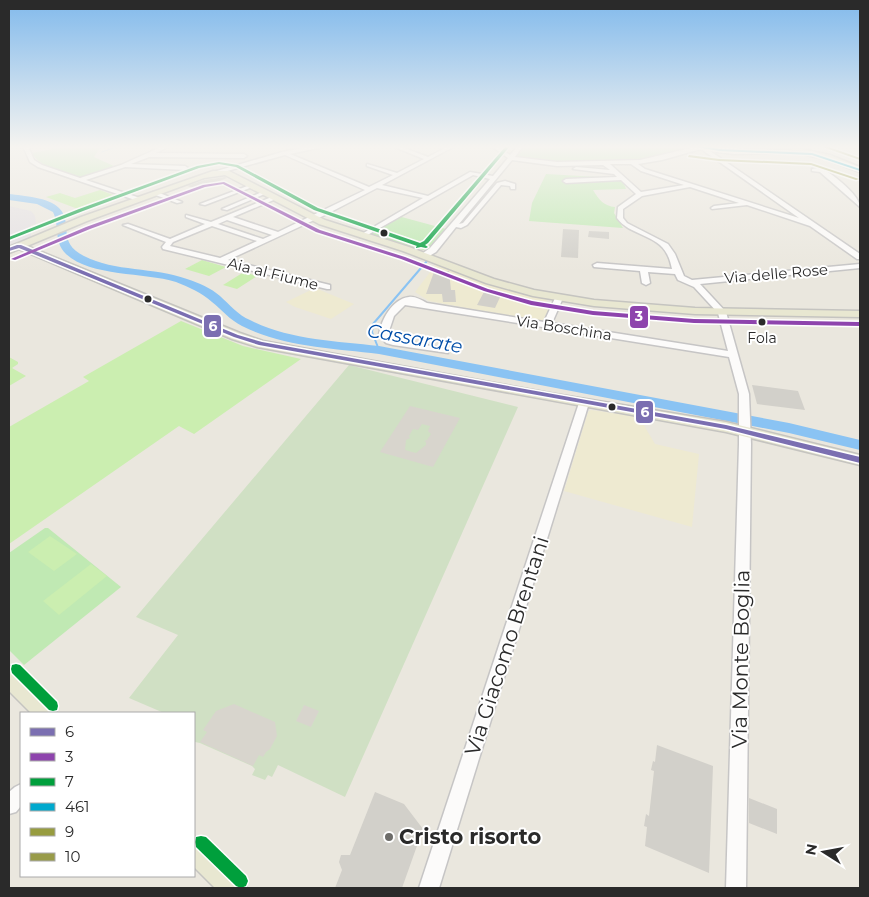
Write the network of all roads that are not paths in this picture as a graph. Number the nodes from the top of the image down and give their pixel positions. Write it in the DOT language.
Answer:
graph roads {
  1 [pos="103,188"];
  2 [pos="171,188"];
  3 [pos="235,188"];
  4 [pos="239,188"];
  5 [pos="255,188"];
  6 [pos="365,188"];
  7 [pos="374,188"];
  8 [pos="385,188"];
  9 [pos="446,188"];
  10 [pos="487,188"];
  11 [pos="496,188"];
  12 [pos="633,188"];
  13 [pos="678,188"];
  14 [pos="696,188"];
  15 [pos="759,188"];
  16 [pos="844,188"];
  17 [pos="370,190"];
  18 [pos="156,193"];
  19 [pos="264,193"];
  20 [pos="640,194"];
  21 [pos="209,196"];
  22 [pos="274,198"];
  23 [pos="429,198"];
  24 [pos="138,199"];
  25 [pos="179,202"];
  26 [pos="203,204"];
  27 [pos="752,204"];
  28 [pos="860,205"];
  29 [pos="714,208"];
  30 [pos="225,209"];
  31 [pos="188,216"];
  32 [pos="226,217"];
  33 [pos="312,218"];
  34 [pos="211,224"];
  35 [pos="812,224"];
  36 [pos="126,226"];
  37 [pos="458,226"];
  38 [pos="277,234"];
  39 [pos="362,236"];
  40 [pos="170,241"];
  41 [pos="263,241"];
  42 [pos="19,246"];
  43 [pos="859,246"];
  44 [pos="845,247"];
  45 [pos="9,250"];
  46 [pos="423,256"];
  47 [pos="860,256"];
  48 [pos="434,260"];
  49 [pos="220,261"];
  50 [pos="597,264"];
  51 [pos="860,266"];
  52 [pos="644,270"];
  53 [pos="678,272"];
  54 [pos="692,282"];
  55 [pos="646,283"];
  56 [pos="327,287"];
  57 [pos="559,298"];
  58 [pos="722,312"];
  59 [pos="860,314"];
  60 [pos="547,325"];
  61 [pos="445,351"];
  62 [pos="734,355"];
  63 [pos="584,403"];
  64 [pos="745,428"];
  65 [pos="860,460"];
  66 [pos="9,676"];
  67 [pos="45,712"];
  68 [pos="20,794"];
  69 [pos="9,805"];
  70 [pos="195,851"];
  71 [pos="234,888"];
  72 [pos="429,888"];
  73 [pos="736,888"];
  1 -- 24 [label="street"];
  2 -- 18 [label="main road"];
  3 -- 21 [label="street"];
  4 -- 26 [label="street"];
  5 -- 19 [label="main road"];
  6 -- 17 [label="street"];
  7 -- 17 [label="street"];
  8 -- 23 [label="street"];
  9 -- 23 [label="street"];
  10 -- 37 [label="street"];
  11 -- 37 [label="street"];
  12 -- 20 [label="street"];
  13 -- 20 [label="street"];
  14 -- 27 [label="street"];
  15 -- 35 [label="street"];
  16 -- 28 [label="street"];
  17 -- 33 [label="street"];
  18 -- 24 [label="main road"];
  18 -- 25 [label="street"];
  19 -- 22 [label="main road"];
  19 -- 30 [label="street"];
  20 -- 53 [label="street"];
  22 -- 32 [label="street"];
  22 -- 33 [label="main road"];
  23 -- 39 [label="street"];
  24 -- 42 [label="main road"];
  27 -- 29 [label="street"];
  27 -- 35 [label="street"];
  31 -- 34 [label="street"];
  32 -- 34 [label="street"];
  32 -- 38 [label="street"];
  33 -- 38 [label="street"];
  33 -- 39 [label="main road"];
  34 -- 40 [label="street"];
  34 -- 41 [label="street"];
  35 -- 44 [label="street"];
  36 -- 40 [label="street"];
  37 -- 46 [label="street"];
  37 -- 48 [label="street"];
  38 -- 41 [label="street"];
  39 -- 46 [label="main road"];
  40 -- 49 [label="street, Aia al Fiume"];
  41 -- 49 [label="street"];
  42 -- 45 [label="main road"];
  42 -- 63 [label="main road"];
  43 -- 44 [label="street"];
  44 -- 47 [label="street"];
  46 -- 48 [label="main road"];
  48 -- 57 [label="main road"];
  49 -- 56 [label="street, Aia al Fiume"];
  50 -- 52 [label="street"];
  51 -- 54 [label="street, Via delle Rose"];
  52 -- 53 [label="street"];
  52 -- 55 [label="street"];
  53 -- 54 [label="street"];
  54 -- 58 [label="street"];
  57 -- 58 [label="main road"];
  57 -- 60 [label="street"];
  58 -- 59 [label="main road"];
  58 -- 62 [label="street, Via Monte Boglia"];
  60 -- 61 [label="street, Via Boschina"];
  60 -- 62 [label="street, Via Boschina"];
  62 -- 64 [label="street, Via Monte Boglia"];
  63 -- 64 [label="main road"];
  63 -- 72 [label="street, Via Giacomo Brentani"];
  64 -- 65 [label="main road"];
  64 -- 73 [label="street, Via Monte Boglia"];
  66 -- 67 [label="main road"];
  68 -- 69 [label="street"];
  70 -- 71 [label="main road"];
}
